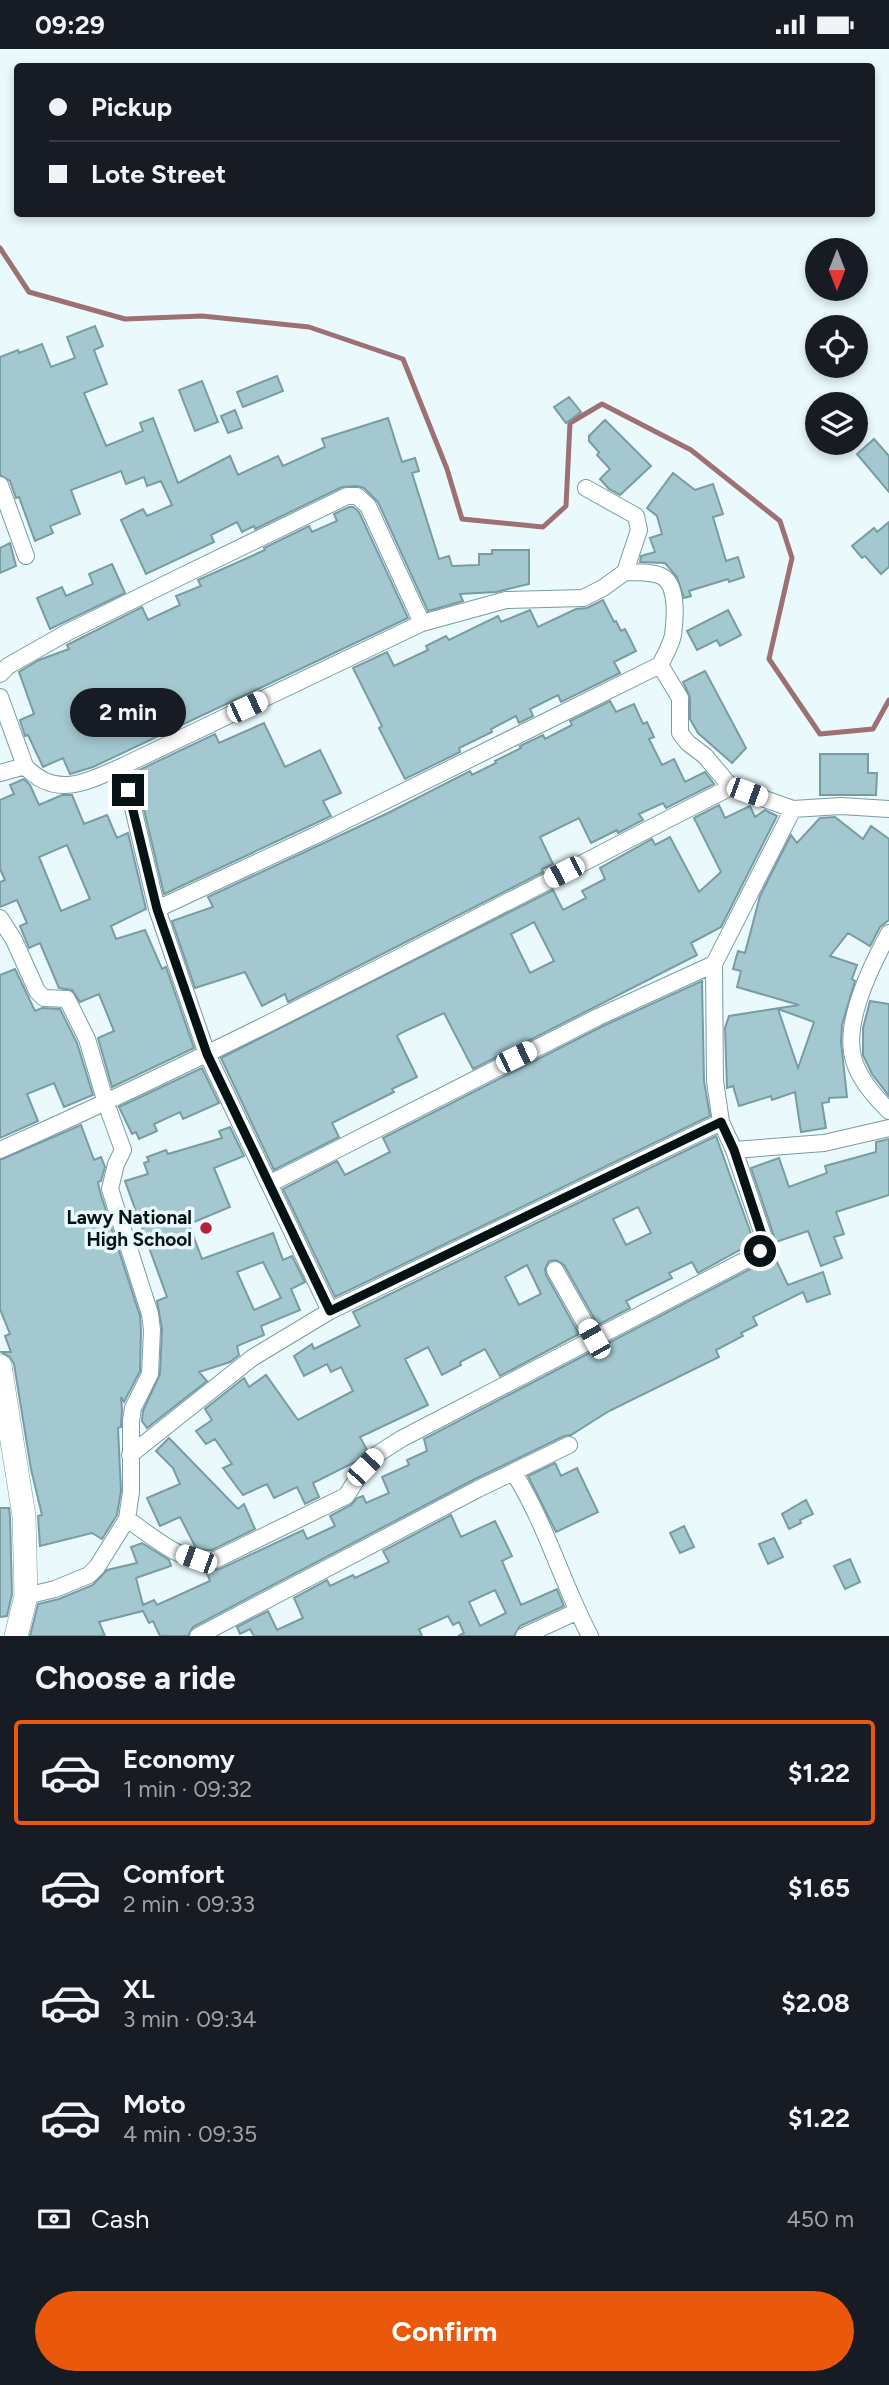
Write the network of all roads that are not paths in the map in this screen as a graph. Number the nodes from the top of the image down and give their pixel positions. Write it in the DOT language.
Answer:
graph roads {
  1 [pos="0,485"];
  2 [pos="586,488"];
  3 [pos="26,556"];
  4 [pos="625,572"];
  5 [pos="422,623"];
  6 [pos="660,665"];
  7 [pos="0,674"];
  8 [pos="0,697"];
  9 [pos="25,766"];
  10 [pos="123,766"];
  11 [pos="0,773"];
  12 [pos="731,787"];
  13 [pos="793,809"];
  14 [pos="889,809"];
  15 [pos="157,909"];
  16 [pos="0,918"];
  17 [pos="889,933"];
  18 [pos="714,964"];
  19 [pos="207,1054"];
  20 [pos="106,1103"];
  21 [pos="889,1111"];
  22 [pos="721,1122"];
  23 [pos="889,1128"];
  24 [pos="0,1150"];
  25 [pos="734,1150"];
  26 [pos="269,1184"];
  27 [pos="555,1270"];
  28 [pos="330,1311"];
  29 [pos="594,1339"];
  30 [pos="0,1366"];
  31 [pos="569,1445"];
  32 [pos="130,1455"];
  33 [pos="514,1473"];
  34 [pos="127,1519"];
  35 [pos="26,1596"];
  36 [pos="579,1611"];
  37 [pos="16,1636"];
  38 [pos="198,1636"];
  39 [pos="524,1636"];
  40 [pos="590,1636"];
  1 -- 3 [label="street"];
  2 -- 4 [label="street"];
  4 -- 5 [label="street"];
  4 -- 6 [label="street"];
  5 -- 7 [label="street"];
  5 -- 10 [label="street"];
  6 -- 12 [label="street"];
  6 -- 15 [label="street"];
  8 -- 9 [label="street"];
  9 -- 10 [label="street"];
  9 -- 11 [label="street"];
  10 -- 15 [label="street"];
  12 -- 13 [label="street"];
  12 -- 19 [label="street"];
  13 -- 14 [label="street"];
  13 -- 18 [label="street"];
  15 -- 19 [label="street"];
  16 -- 20 [label="street"];
  17 -- 21 [label="street"];
  18 -- 22 [label="street"];
  18 -- 26 [label="street"];
  19 -- 20 [label="street"];
  19 -- 26 [label="street"];
  20 -- 24 [label="street"];
  20 -- 32 [label="street"];
  22 -- 25 [label="street"];
  22 -- 28 [label="street"];
  23 -- 25 [label="street"];
  25 -- 29 [label="street"];
  26 -- 28 [label="street"];
  27 -- 29 [label="street"];
  28 -- 32 [label="street"];
  29 -- 34 [label="street"];
  30 -- 35 [label="main road"];
  31 -- 33 [label="street"];
  32 -- 34 [label="street"];
  33 -- 36 [label="street"];
  33 -- 38 [label="street"];
  34 -- 35 [label="street"];
  35 -- 37 [label="main road"];
  36 -- 39 [label="street"];
  36 -- 40 [label="street"];
}
